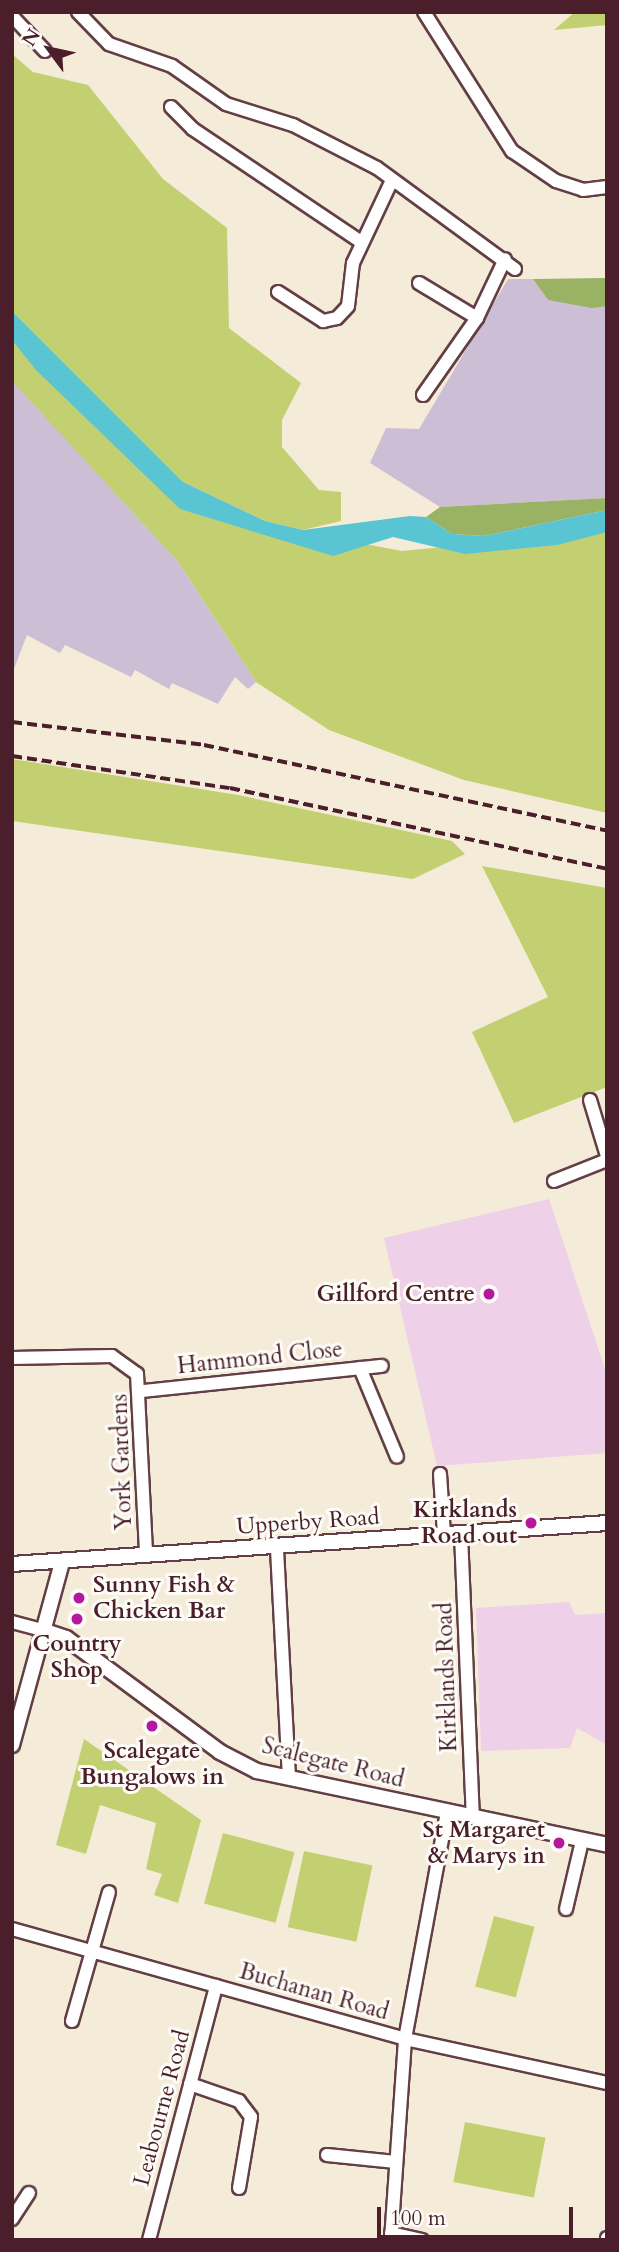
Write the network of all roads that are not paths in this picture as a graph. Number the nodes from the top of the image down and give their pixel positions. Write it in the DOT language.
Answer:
graph roads {
  1 [pos="78,12"];
  2 [pos="425,12"];
  3 [pos="12,16"];
  4 [pos="45,51"];
  5 [pos="171,107"];
  6 [pos="392,180"];
  7 [pos="607,187"];
  8 [pos="361,242"];
  9 [pos="505,259"];
  10 [pos="515,269"];
  11 [pos="419,283"];
  12 [pos="278,292"];
  13 [pos="477,318"];
  14 [pos="423,395"];
  15 [pos="590,1100"];
  16 [pos="607,1158"];
  17 [pos="554,1181"];
  18 [pos="12,1358"];
  19 [pos="382,1366"];
  20 [pos="360,1368"];
  21 [pos="143,1391"];
  22 [pos="397,1457"];
  23 [pos="440,1474"];
  24 [pos="607,1522"];
  25 [pos="461,1534"];
  26 [pos="444,1535"];
  27 [pos="277,1549"];
  28 [pos="146,1554"];
  29 [pos="62,1562"];
  30 [pos="12,1564"];
  31 [pos="12,1622"];
  32 [pos="45,1631"];
  33 [pos="12,1745"];
  34 [pos="289,1778"];
  35 [pos="447,1813"];
  36 [pos="473,1818"];
  37 [pos="582,1841"];
  38 [pos="607,1846"];
  39 [pos="109,1892"];
  40 [pos="566,1909"];
  41 [pos="12,1929"];
  42 [pos="92,1951"];
  43 [pos="216,1986"];
  44 [pos="72,2021"];
  45 [pos="405,2039"];
  46 [pos="607,2083"];
  47 [pos="190,2084"];
  48 [pos="327,2155"];
  49 [pos="396,2162"];
  50 [pos="239,2188"];
  51 [pos="29,2193"];
  52 [pos="12,2219"];
  53 [pos="391,2237"];
  54 [pos="149,2240"];
  55 [pos="422,2240"];
  1 -- 6 [label="street"];
  2 -- 7 [label="street"];
  3 -- 4 [label="street"];
  5 -- 8 [label="street"];
  6 -- 8 [label="street"];
  6 -- 9 [label="street"];
  8 -- 12 [label="street"];
  9 -- 10 [label="street"];
  9 -- 13 [label="street"];
  11 -- 13 [label="street"];
  13 -- 14 [label="street"];
  15 -- 16 [label="street"];
  16 -- 17 [label="street"];
  18 -- 21 [label="street, York Gardens"];
  19 -- 20 [label="street, Hammond Close"];
  20 -- 21 [label="street, Hammond Close"];
  20 -- 22 [label="street"];
  21 -- 28 [label="street, York Gardens"];
  23 -- 26 [label="street"];
  24 -- 25 [label="street, Upperby Road"];
  25 -- 26 [label="street, Upperby Road"];
  25 -- 36 [label="street, Kirklands Road"];
  26 -- 27 [label="street, Upperby Road"];
  27 -- 28 [label="street, Upperby Road"];
  27 -- 34 [label="street"];
  28 -- 29 [label="street, Upperby Road"];
  29 -- 30 [label="street, Upperby Road"];
  29 -- 32 [label="street"];
  31 -- 32 [label="street"];
  32 -- 33 [label="street"];
  32 -- 34 [label="street, Scalegate Road"];
  34 -- 35 [label="street, Scalegate Road"];
  35 -- 36 [label="street, Scalegate Road"];
  35 -- 45 [label="street"];
  36 -- 37 [label="street, Scalegate Road"];
  37 -- 38 [label="street, Scalegate Road"];
  37 -- 40 [label="street"];
  39 -- 42 [label="street"];
  41 -- 42 [label="street, Buchanan Road"];
  42 -- 43 [label="street, Buchanan Road"];
  42 -- 44 [label="street"];
  43 -- 45 [label="street, Buchanan Road"];
  43 -- 47 [label="street, Leabourne Road"];
  45 -- 46 [label="street, Buchanan Road"];
  45 -- 49 [label="street"];
  47 -- 50 [label="street"];
  47 -- 54 [label="street, Leabourne Road"];
  48 -- 49 [label="street"];
  49 -- 53 [label="street"];
  51 -- 52 [label="street"];
  53 -- 55 [label="street"];
}
